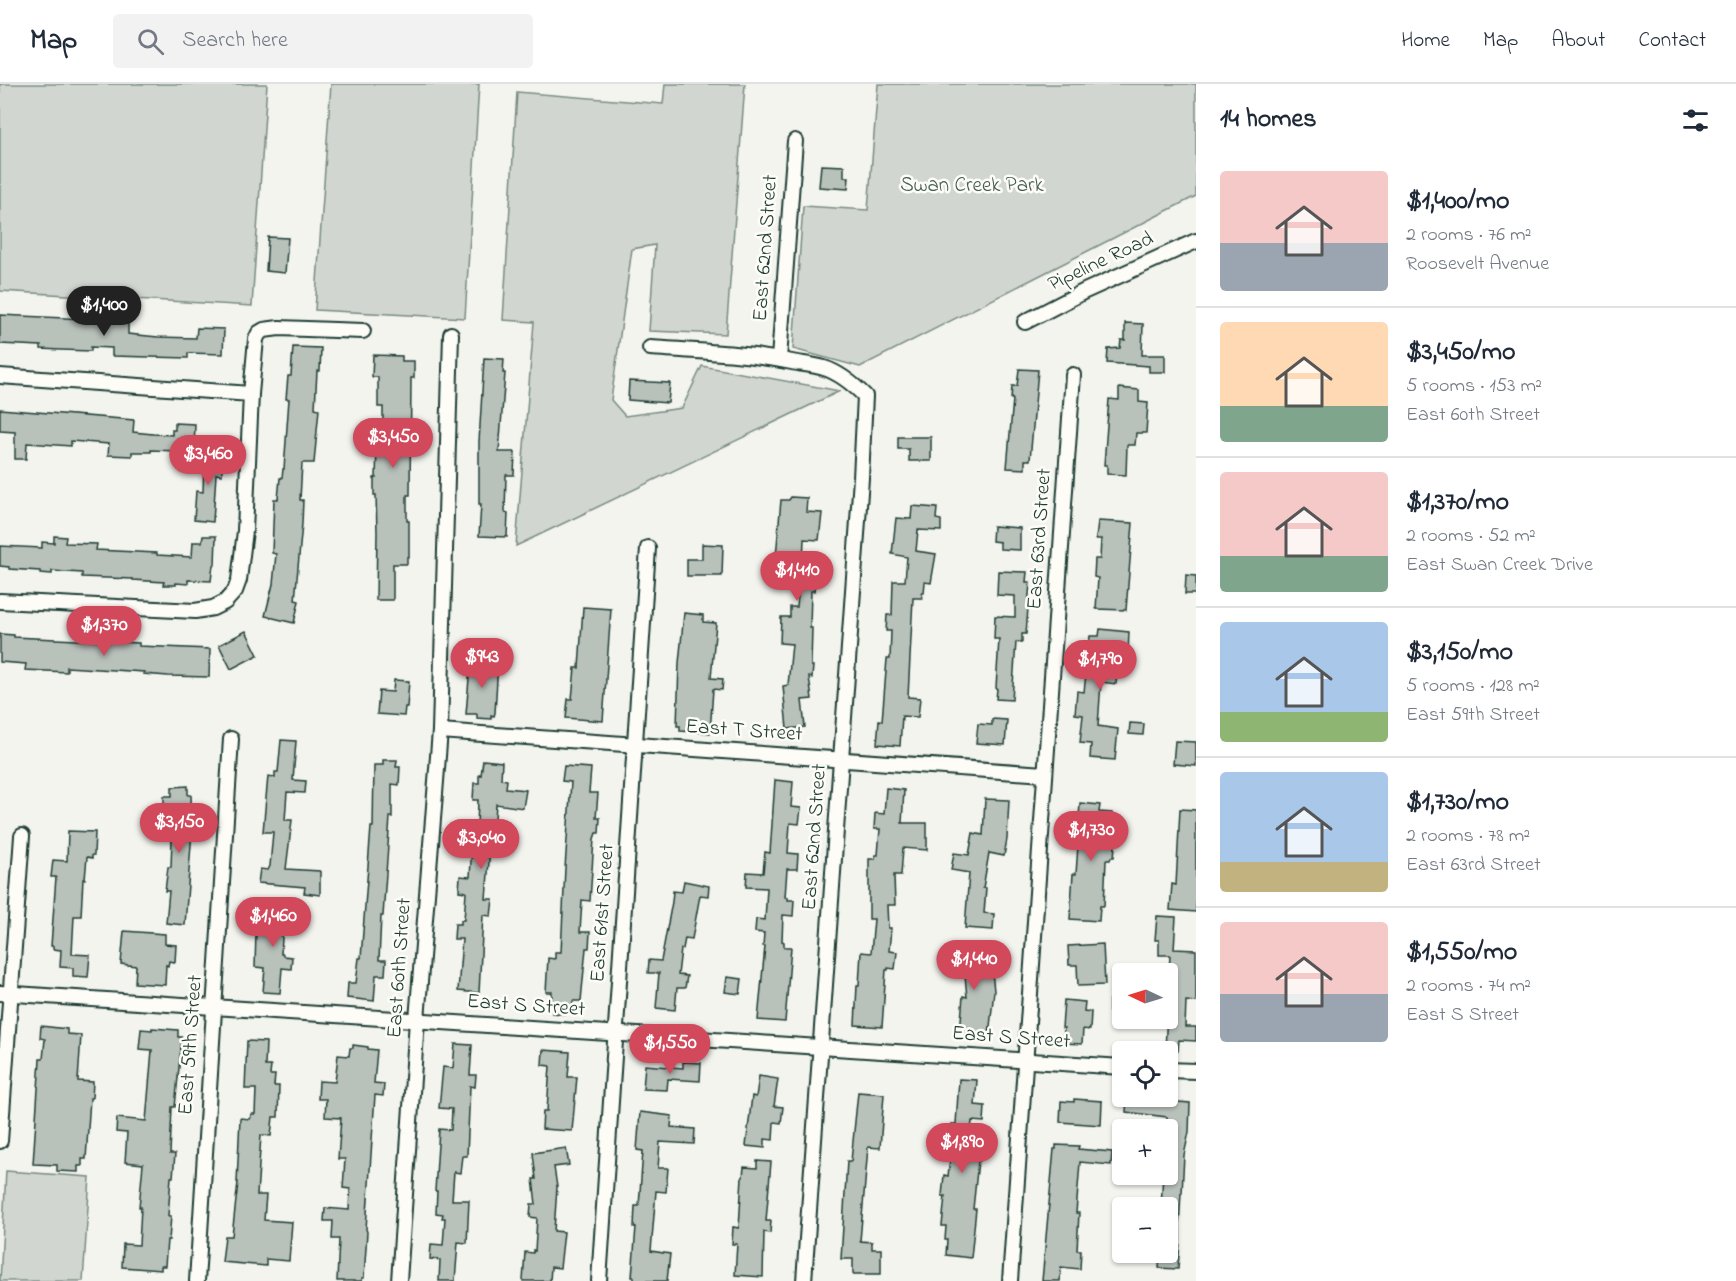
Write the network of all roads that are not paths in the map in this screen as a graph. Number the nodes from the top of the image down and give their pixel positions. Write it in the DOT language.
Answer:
graph roads {
  1 [pos="795,141"];
  2 [pos="1196,241"];
  3 [pos="1025,322"];
  4 [pos="363,331"];
  5 [pos="451,334"];
  6 [pos="650,348"];
  7 [pos="779,359"];
  8 [pos="1073,375"];
  9 [pos="0,376"];
  10 [pos="251,394"];
  11 [pos="648,548"];
  12 [pos="0,601"];
  13 [pos="440,731"];
  14 [pos="231,739"];
  15 [pos="636,745"];
  16 [pos="842,760"];
  17 [pos="1044,774"];
  18 [pos="22,836"];
  19 [pos="6,993"];
  20 [pos="215,1006"];
  21 [pos="417,1020"];
  22 [pos="616,1033"];
  23 [pos="822,1047"];
  24 [pos="1024,1060"];
  25 [pos="1112,1065"];
  26 [pos="1178,1070"];
  27 [pos="1196,1071"];
  28 [pos="0,1141"];
  29 [pos="197,1281"];
  30 [pos="399,1281"];
  31 [pos="599,1281"];
  32 [pos="804,1281"];
  33 [pos="1010,1281"];
  1 -- 7 [label="street, East 62nd Street"];
  2 -- 3 [label="street, Pipeline Road"];
  4 -- 10 [label="street"];
  5 -- 13 [label="street, East 60th Street"];
  6 -- 7 [label="street"];
  7 -- 16 [label="street, East 62nd Street"];
  8 -- 17 [label="street, East 63rd Street"];
  9 -- 10 [label="street"];
  10 -- 12 [label="street"];
  11 -- 15 [label="street, East 61st Street"];
  13 -- 15 [label="street, East T Street"];
  13 -- 21 [label="street, East 60th Street"];
  14 -- 20 [label="street, East 59th Street"];
  15 -- 16 [label="street, East T Street"];
  15 -- 22 [label="street, East 61st Street"];
  16 -- 17 [label="street, East T Street"];
  16 -- 23 [label="street, East 62nd Street"];
  17 -- 24 [label="street, East 63rd Street"];
  18 -- 19 [label="street"];
  19 -- 20 [label="street, East S Street"];
  19 -- 28 [label="street"];
  20 -- 21 [label="street, East S Street"];
  20 -- 29 [label="street, East 59th Street"];
  21 -- 22 [label="street, East S Street"];
  21 -- 30 [label="street, East 60th Street"];
  22 -- 23 [label="street, East S Street"];
  22 -- 31 [label="street, East 61st Street"];
  23 -- 24 [label="street, East S Street"];
  23 -- 32 [label="street, East 62nd Street"];
  24 -- 25 [label="street, East S Street"];
  24 -- 33 [label="street, East 63rd Street"];
  26 -- 27 [label="street"];
}
